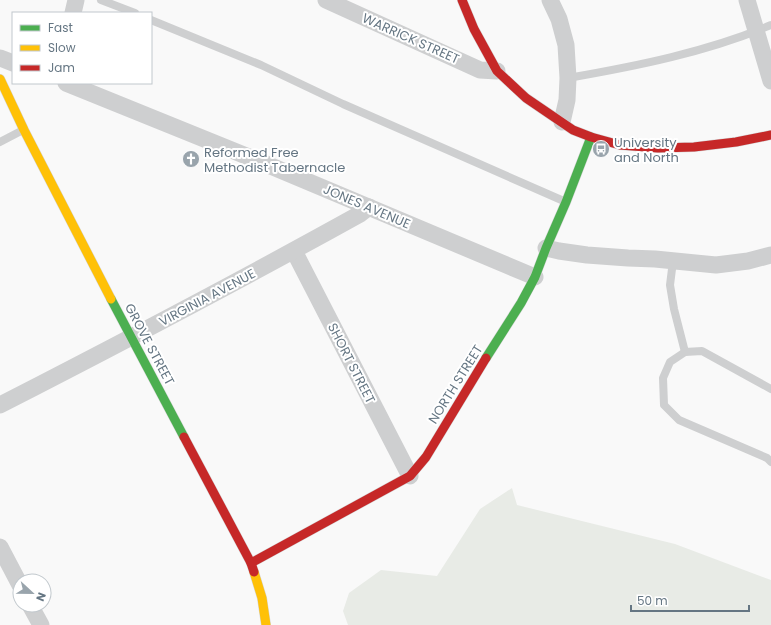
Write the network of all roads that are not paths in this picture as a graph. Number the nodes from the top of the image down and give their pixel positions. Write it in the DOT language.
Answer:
graph roads {
  1 [pos="76,0"];
  2 [pos="101,0"];
  3 [pos="462,0"];
  4 [pos="550,0"];
  5 [pos="747,0"];
  6 [pos="333,2"];
  7 [pos="73,12"];
  8 [pos="132,12"];
  9 [pos="152,20"];
  10 [pos="764,28"];
  11 [pos="0,58"];
  12 [pos="12,63"];
  13 [pos="497,71"];
  14 [pos="568,78"];
  15 [pos="0,79"];
  16 [pos="771,81"];
  17 [pos="69,84"];
  18 [pos="562,122"];
  19 [pos="24,130"];
  20 [pos="771,135"];
  21 [pos="591,137"];
  22 [pos="0,142"];
  23 [pos="566,202"];
  24 [pos="369,207"];
  25 [pos="546,248"];
  26 [pos="294,251"];
  27 [pos="771,255"];
  28 [pos="673,261"];
  29 [pos="535,277"];
  30 [pos="131,338"];
  31 [pos="685,352"];
  32 [pos="771,389"];
  33 [pos="0,405"];
  34 [pos="771,462"];
  35 [pos="410,476"];
  36 [pos="0,547"];
  37 [pos="251,563"];
  38 [pos="13,573"];
  39 [pos="34,613"];
  40 [pos="40,625"];
  41 [pos="266,625"];
  1 -- 7 [label="street"];
  2 -- 8 [label="lane"];
  3 -- 13 [label="street"];
  4 -- 14 [label="street"];
  5 -- 10 [label="street"];
  6 -- 13 [label="street, WARRICK STREET"];
  9 -- 23 [label="lane"];
  10 -- 14 [label="lane"];
  10 -- 16 [label="street"];
  11 -- 12 [label="street"];
  13 -- 18 [label="street"];
  14 -- 18 [label="street"];
  15 -- 19 [label="street, GROVE STREET"];
  17 -- 24 [label="street, JONES AVENUE"];
  18 -- 21 [label="street"];
  19 -- 22 [label="lane"];
  19 -- 30 [label="street, GROVE STREET"];
  20 -- 21 [label="street"];
  21 -- 23 [label="street, NORTH STREET"];
  23 -- 25 [label="street, NORTH STREET"];
  24 -- 26 [label="street, VIRGINIA AVENUE"];
  24 -- 29 [label="street, JONES AVENUE"];
  25 -- 28 [label="street"];
  25 -- 29 [label="street, NORTH STREET"];
  26 -- 30 [label="street, VIRGINIA AVENUE"];
  26 -- 35 [label="street, SHORT STREET"];
  27 -- 28 [label="street"];
  28 -- 31 [label="lane"];
  29 -- 35 [label="street, NORTH STREET"];
  30 -- 33 [label="street, VIRGINIA AVENUE"];
  30 -- 37 [label="street, GROVE STREET"];
  31 -- 32 [label="lane"];
  31 -- 34 [label="lane"];
  35 -- 37 [label="street, NORTH STREET"];
  36 -- 38 [label="street"];
  37 -- 41 [label="street, GROVE STREET"];
  39 -- 40 [label="street"];
}
